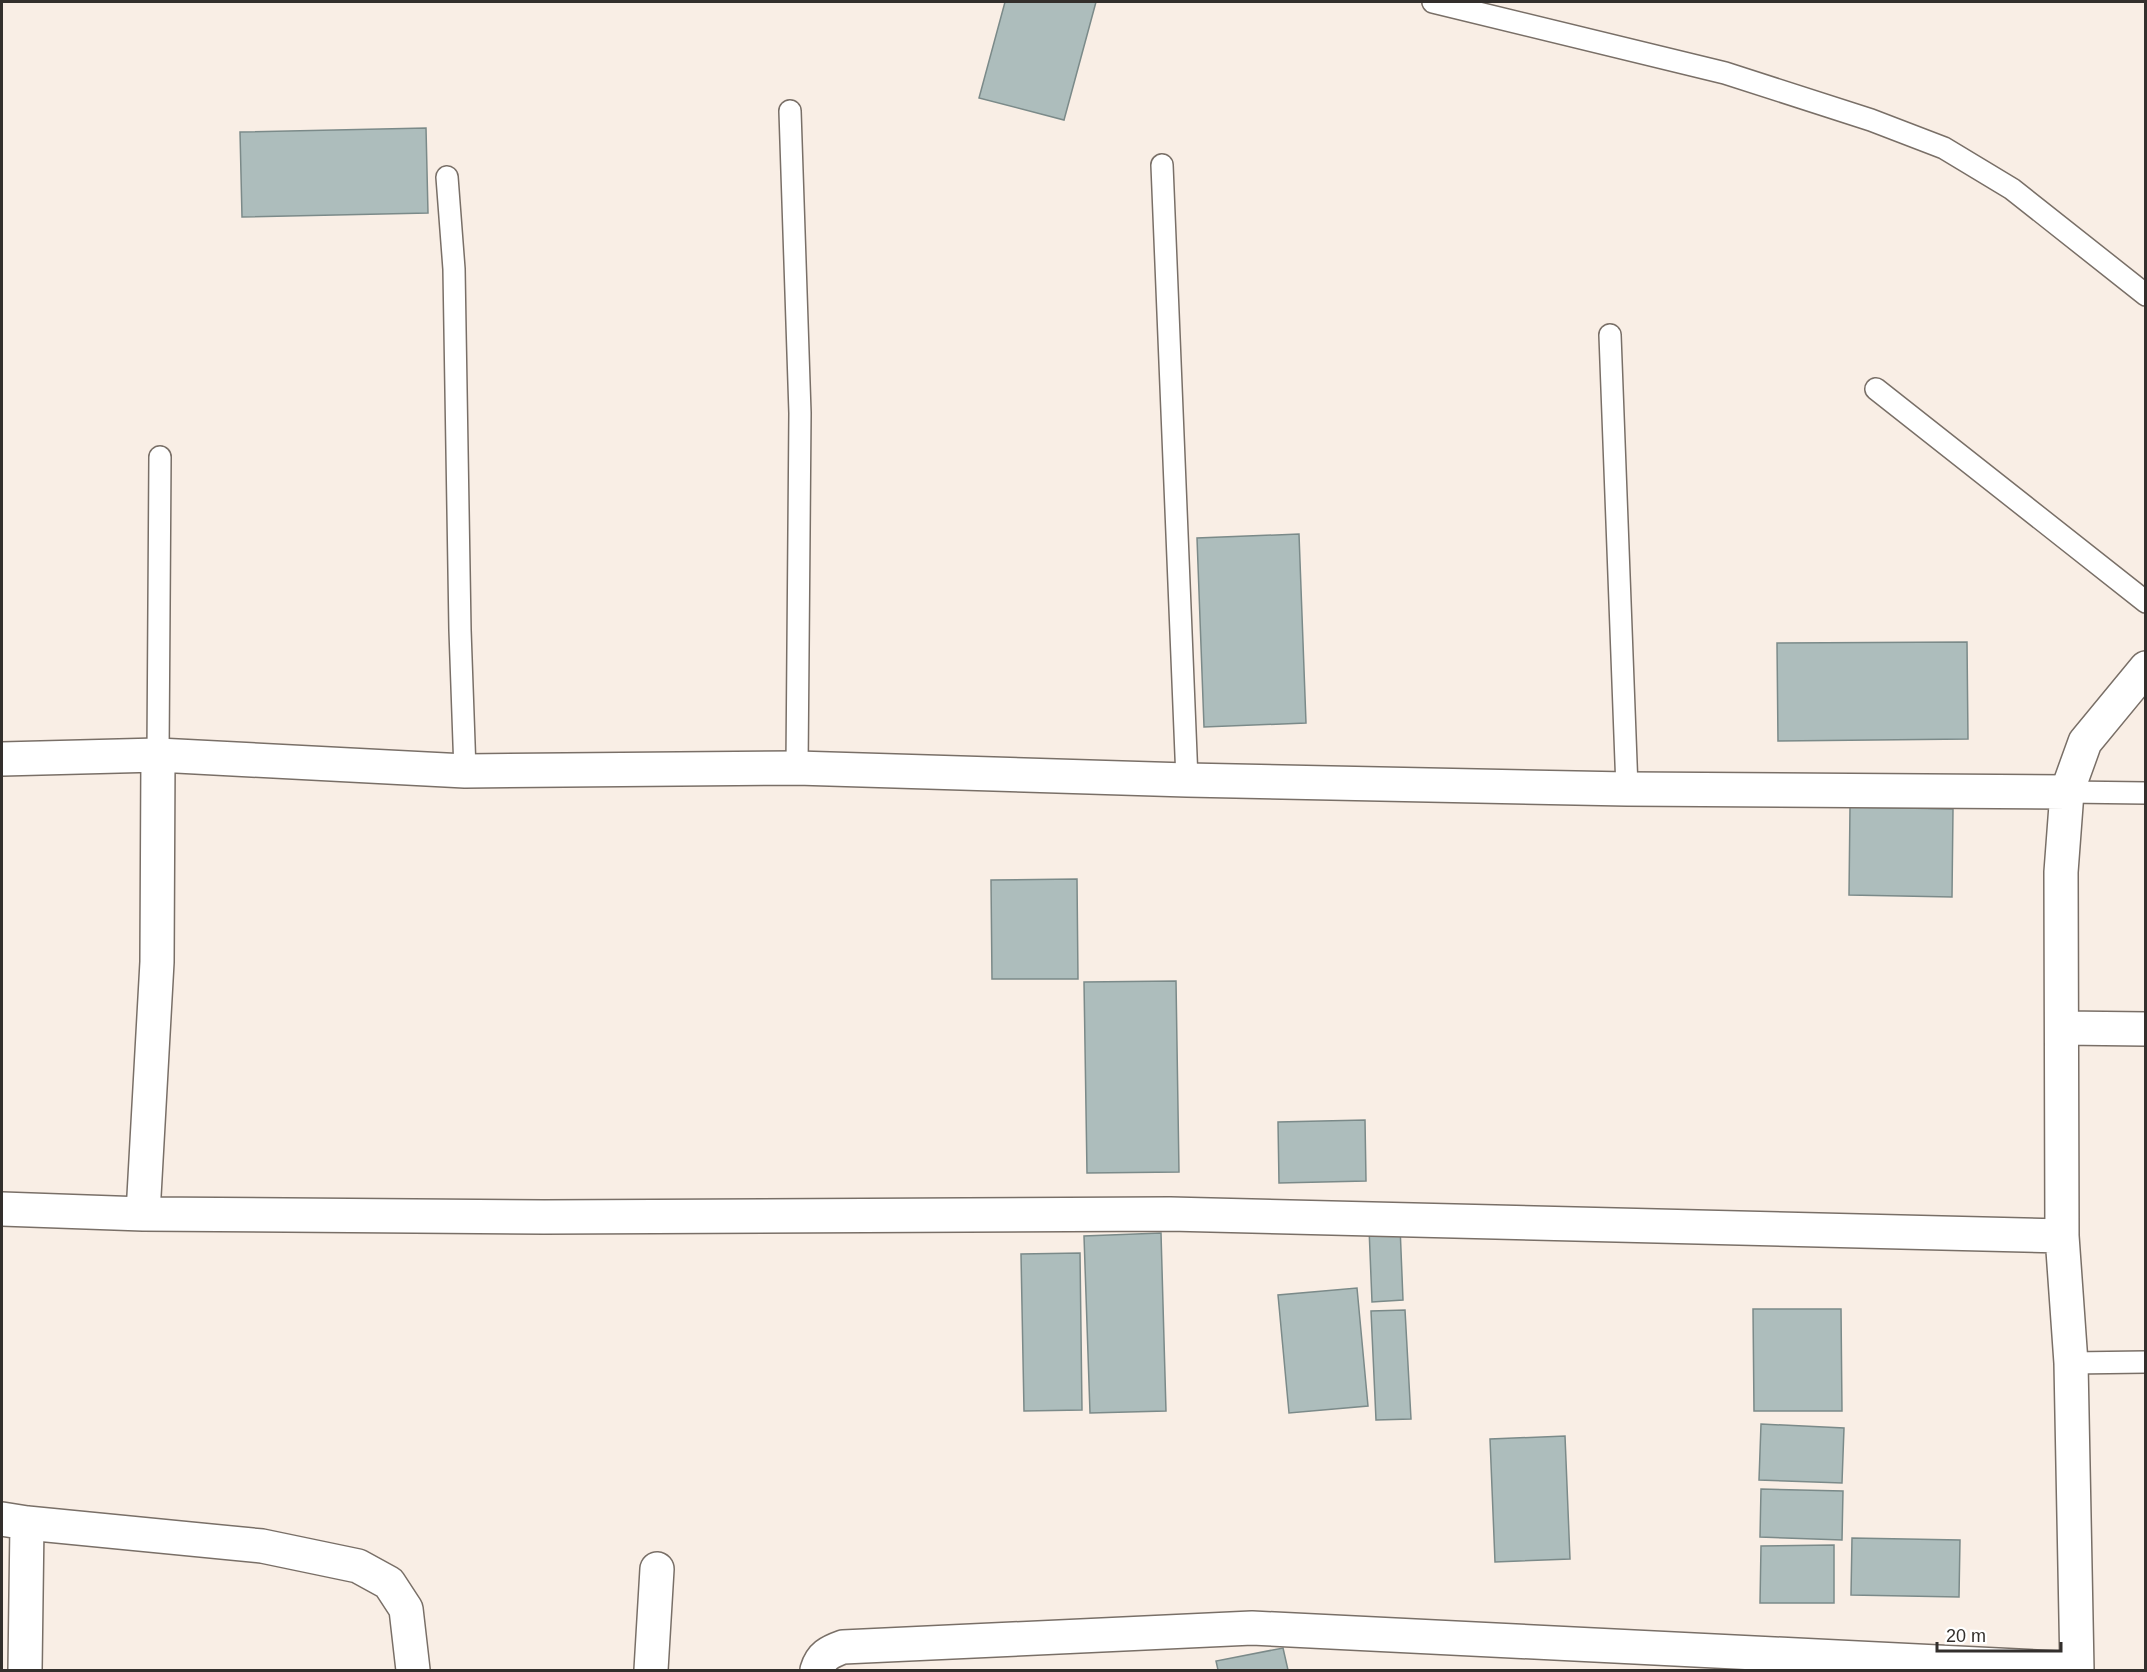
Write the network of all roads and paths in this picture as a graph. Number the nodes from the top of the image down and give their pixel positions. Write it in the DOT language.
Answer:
graph roads {
  1 [pos="1432,2"];
  2 [pos="790,111"];
  3 [pos="1162,165"];
  4 [pos="447,177"];
  5 [pos="2145,296"];
  6 [pos="1610,335"];
  7 [pos="1876,389"];
  8 [pos="160,457"];
  9 [pos="2145,602"];
  10 [pos="2145,668"];
  11 [pos="158,755"];
  12 [pos="2,759"];
  13 [pos="797,768"];
  14 [pos="465,771"];
  15 [pos="1187,780"];
  16 [pos="1627,789"];
  17 [pos="2067,792"];
  18 [pos="2145,793"];
  19 [pos="2063,1028"];
  20 [pos="2145,1029"];
  21 [pos="2,1209"];
  22 [pos="143,1214"];
  23 [pos="2062,1236"];
  24 [pos="2145,1362"];
  25 [pos="2072,1363"];
  26 [pos="14,1521"];
  27 [pos="657,1569"];
  28 [pos="2077,1670"];
  29 [pos="25,1671"];
  30 [pos="413,1671"];
  31 [pos="651,1671"];
  32 [pos="817,1671"];
  1 -- 5 [label="lane"];
  2 -- 13 [label="lane"];
  3 -- 15 [label="lane"];
  4 -- 14 [label="lane"];
  6 -- 16 [label="lane"];
  7 -- 9 [label="lane"];
  8 -- 11 [label="lane"];
  10 -- 17 [label="street"];
  11 -- 12 [label="street"];
  11 -- 14 [label="street"];
  11 -- 22 [label="street"];
  13 -- 14 [label="street"];
  13 -- 15 [label="street"];
  15 -- 16 [label="street"];
  16 -- 17 [label="street"];
  17 -- 18 [label="lane"];
  17 -- 19 [label="street"];
  19 -- 20 [label="street"];
  19 -- 23 [label="street"];
  21 -- 22 [label="street"];
  22 -- 23 [label="street"];
  23 -- 25 [label="street"];
  24 -- 25 [label="lane"];
  25 -- 28 [label="street"];
  26 -- 29 [label="street"];
  26 -- 30 [label="street"];
  27 -- 31 [label="street"];
  28 -- 32 [label="street"];
}
